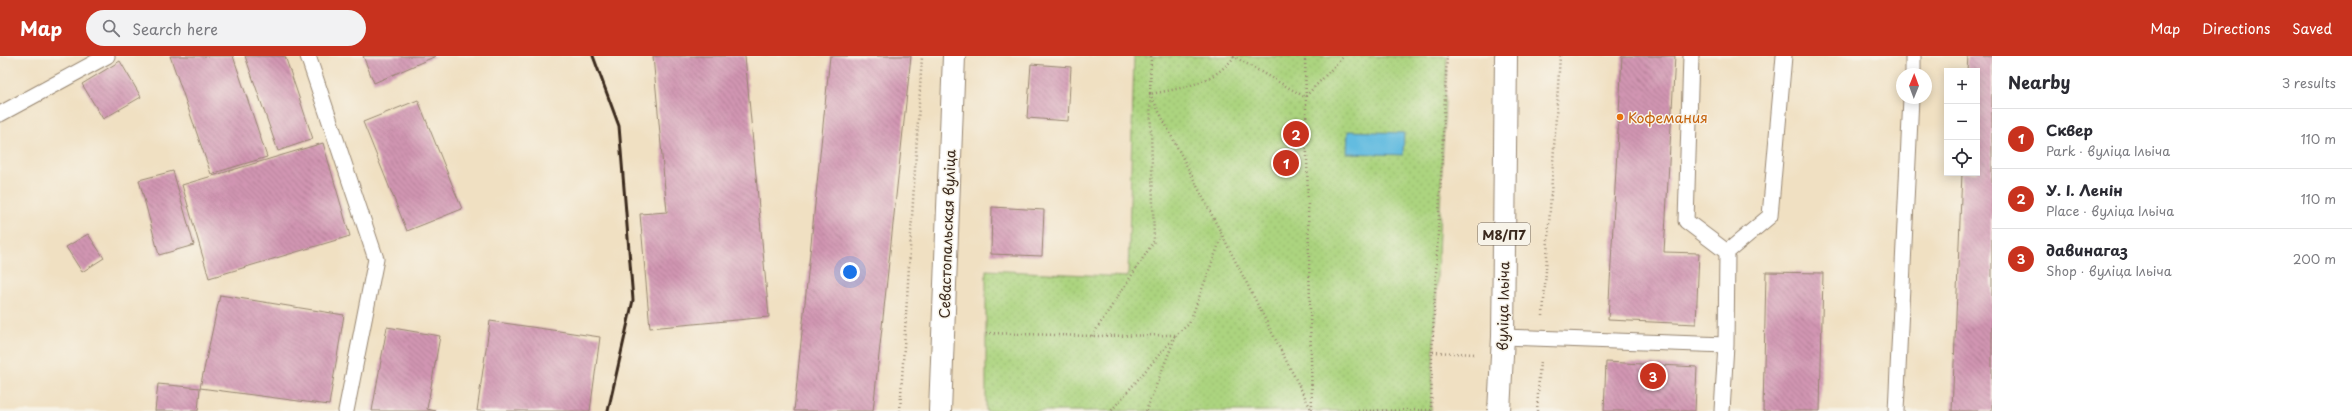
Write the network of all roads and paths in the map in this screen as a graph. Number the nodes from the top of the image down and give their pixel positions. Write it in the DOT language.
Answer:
graph roads {
  1 [pos="107,56"];
  2 [pos="308,56"];
  3 [pos="922,56"];
  4 [pos="954,56"];
  5 [pos="1151,56"];
  6 [pos="1234,56"];
  7 [pos="1305,56"];
  8 [pos="1344,56"];
  9 [pos="1447,56"];
  10 [pos="1506,56"];
  11 [pos="1560,56"];
  12 [pos="1691,56"];
  13 [pos="1784,56"];
  14 [pos="1913,56"];
  15 [pos="1912,68"];
  16 [pos="1150,94"];
  17 [pos="1305,97"];
  18 [pos="1911,104"];
  19 [pos="0,114"];
  20 [pos="1222,236"];
  21 [pos="1727,252"];
  22 [pos="986,333"];
  23 [pos="1176,335"];
  24 [pos="1092,336"];
  25 [pos="1503,337"];
  26 [pos="1542,338"];
  27 [pos="1726,345"];
  28 [pos="1432,352"];
  29 [pos="1431,410"];
  30 [pos="346,411"];
  31 [pos="900,411"];
  32 [pos="940,411"];
  33 [pos="1111,411"];
  34 [pos="1146,411"];
  35 [pos="1312,411"];
  36 [pos="1346,411"];
  37 [pos="1499,411"];
  38 [pos="1722,411"];
  39 [pos="1896,411"];
  1 -- 19 [label="lane"];
  2 -- 30 [label="lane"];
  3 -- 31 [label="path"];
  4 -- 32 [label="main road, Севастопальская вуліца"];
  5 -- 16 [label="path"];
  6 -- 16 [label="path"];
  6 -- 17 [label="path"];
  7 -- 17 [label="path"];
  8 -- 17 [label="path"];
  9 -- 28 [label="path"];
  10 -- 25 [label="main road, вуліца Ільіча / М8/П7"];
  11 -- 26 [label="path"];
  12 -- 21 [label="lane"];
  13 -- 21 [label="lane"];
  14 -- 15 [label="lane"];
  16 -- 20 [label="path"];
  16 -- 24 [label="path"];
  17 -- 35 [label="path"];
  18 -- 39 [label="lane"];
  20 -- 23 [label="path"];
  20 -- 35 [label="path"];
  21 -- 27 [label="lane"];
  22 -- 24 [label="path"];
  23 -- 24 [label="path"];
  23 -- 33 [label="path"];
  23 -- 34 [label="path"];
  25 -- 26 [label="lane"];
  25 -- 37 [label="main road, вуліца Ільіча / М8/П7"];
  26 -- 27 [label="lane"];
  27 -- 38 [label="lane"];
  29 -- 36 [label="path"];
}
